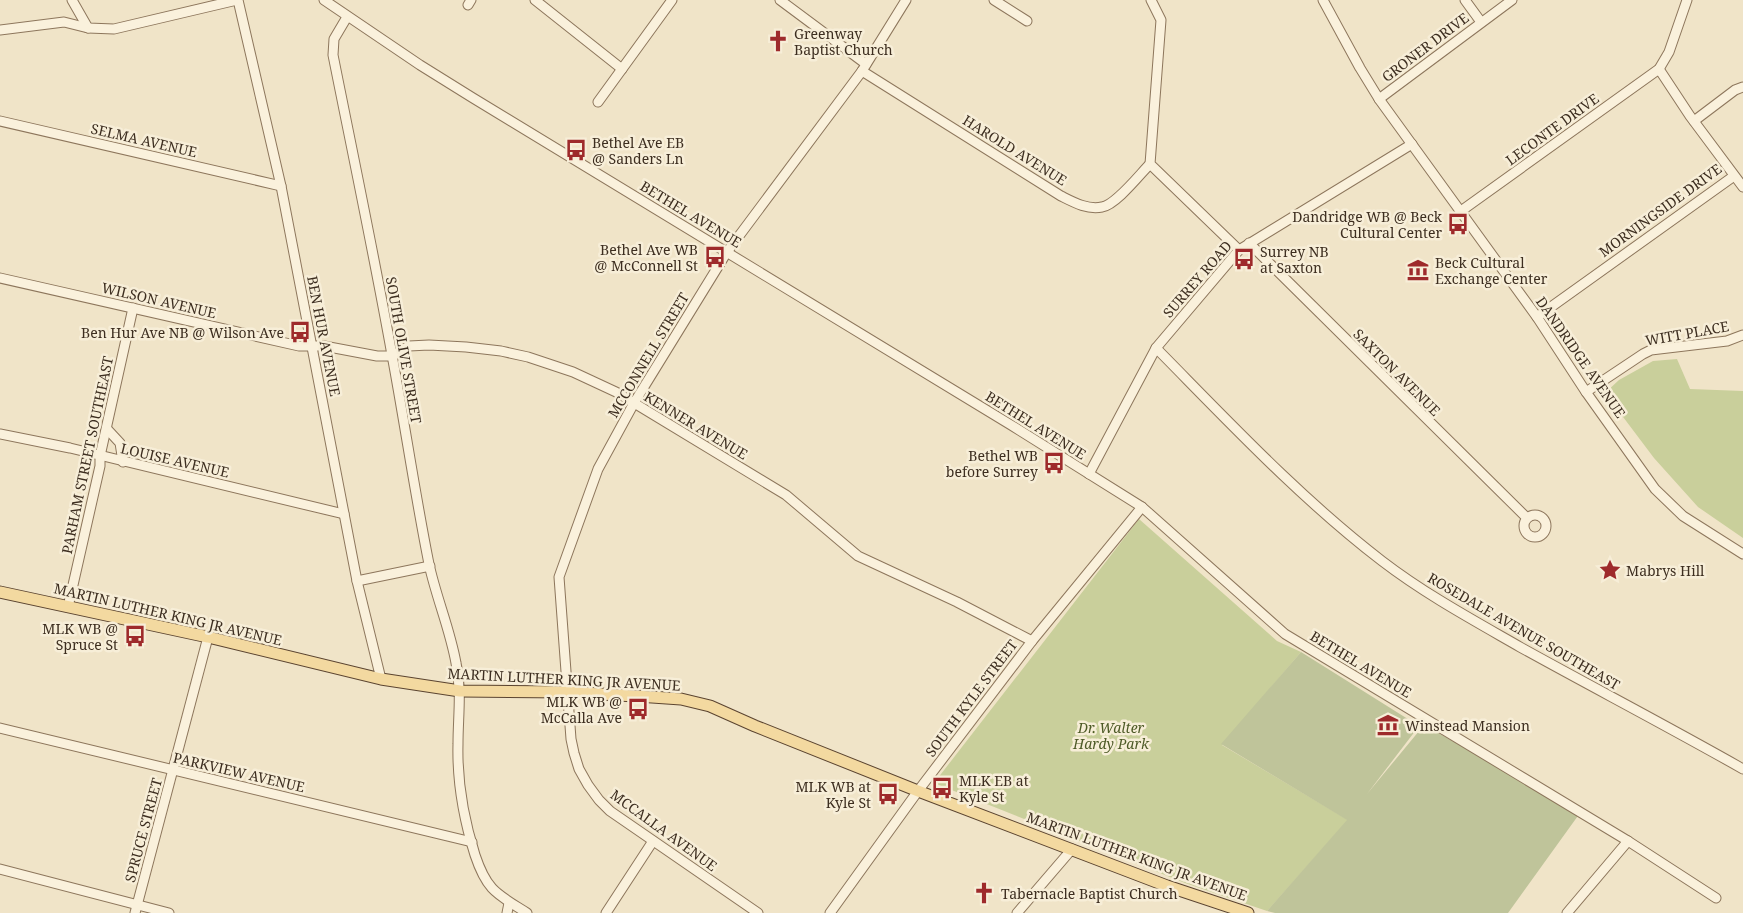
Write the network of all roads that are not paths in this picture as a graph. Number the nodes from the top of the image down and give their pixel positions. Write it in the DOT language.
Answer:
graph roads {
  1 [pos="72,0"];
  2 [pos="238,0"];
  3 [pos="324,0"];
  4 [pos="535,0"];
  5 [pos="672,0"];
  6 [pos="780,0"];
  7 [pos="906,0"];
  8 [pos="994,0"];
  9 [pos="1150,0"];
  10 [pos="1323,0"];
  11 [pos="1465,0"];
  12 [pos="1512,0"];
  13 [pos="1687,0"];
  14 [pos="347,16"];
  15 [pos="1026,21"];
  16 [pos="1481,22"];
  17 [pos="88,28"];
  18 [pos="0,30"];
  19 [pos="864,68"];
  20 [pos="622,69"];
  21 [pos="1659,69"];
  22 [pos="1743,87"];
  23 [pos="1379,99"];
  24 [pos="598,102"];
  25 [pos="1694,121"];
  26 [pos="0,122"];
  27 [pos="1412,144"];
  28 [pos="1150,164"];
  29 [pos="1734,176"];
  30 [pos="282,186"];
  31 [pos="1743,187"];
  32 [pos="1461,211"];
  33 [pos="1249,244"];
  34 [pos="1239,250"];
  35 [pos="727,252"];
  36 [pos="0,278"];
  37 [pos="132,308"];
  38 [pos="1537,317"];
  39 [pos="1743,335"];
  40 [pos="312,346"];
  41 [pos="1156,348"];
  42 [pos="392,356"];
  43 [pos="1586,392"];
  44 [pos="634,403"];
  45 [pos="107,429"];
  46 [pos="0,434"];
  47 [pos="100,456"];
  48 [pos="122,462"];
  49 [pos="1089,474"];
  50 [pos="1142,507"];
  51 [pos="344,514"];
  52 [pos="1527,518"];
  53 [pos="1743,554"];
  54 [pos="430,566"];
  55 [pos="357,581"];
  56 [pos="0,592"];
  57 [pos="68,607"];
  58 [pos="208,637"];
  59 [pos="1032,641"];
  60 [pos="381,679"];
  61 [pos="460,691"];
  62 [pos="567,692"];
  63 [pos="0,728"];
  64 [pos="1743,768"];
  65 [pos="172,770"];
  66 [pos="918,791"];
  67 [pos="1628,841"];
  68 [pos="472,842"];
  69 [pos="653,842"];
  70 [pos="1072,849"];
  71 [pos="0,869"];
  72 [pos="1716,898"];
  73 [pos="509,903"];
  74 [pos="136,909"];
  75 [pos="169,913"];
  76 [pos="507,913"];
  77 [pos="527,913"];
  78 [pos="606,913"];
  79 [pos="758,913"];
  80 [pos="830,913"];
  81 [pos="1017,913"];
  82 [pos="1248,913"];
  83 [pos="1567,913"];
  1 -- 17 [label="street"];
  2 -- 17 [label="street"];
  2 -- 30 [label="street, BEN HUR AVENUE"];
  3 -- 14 [label="street, BETHEL AVENUE"];
  4 -- 20 [label="street"];
  5 -- 20 [label="street"];
  6 -- 19 [label="street, HAROLD AVENUE"];
  7 -- 19 [label="street, MCCONNELL STREET"];
  8 -- 15 [label="street"];
  9 -- 28 [label="street"];
  10 -- 23 [label="street, DANDRIDGE AVENUE"];
  11 -- 16 [label="street"];
  12 -- 16 [label="street, GRONER DRIVE"];
  13 -- 21 [label="street"];
  14 -- 35 [label="street, BETHEL AVENUE"];
  14 -- 42 [label="street, SOUTH OLIVE STREET"];
  16 -- 23 [label="street, GRONER DRIVE"];
  17 -- 18 [label="street"];
  19 -- 28 [label="street, HAROLD AVENUE"];
  19 -- 35 [label="street, MCCONNELL STREET"];
  20 -- 24 [label="street"];
  21 -- 25 [label="street, MORNINGSIDE DRIVE"];
  21 -- 32 [label="street, LECONTE DRIVE"];
  22 -- 25 [label="street"];
  23 -- 27 [label="street, DANDRIDGE AVENUE"];
  25 -- 29 [label="street, MORNINGSIDE DRIVE"];
  26 -- 30 [label="street, SELMA AVENUE"];
  27 -- 32 [label="street, DANDRIDGE AVENUE"];
  27 -- 33 [label="street, SURREY ROAD"];
  28 -- 34 [label="street"];
  29 -- 31 [label="street"];
  29 -- 38 [label="street, MORNINGSIDE DRIVE"];
  30 -- 40 [label="street, BEN HUR AVENUE"];
  32 -- 38 [label="street, DANDRIDGE AVENUE"];
  33 -- 34 [label="street, SURREY ROAD"];
  33 -- 52 [label="street, SAXTON AVENUE"];
  34 -- 41 [label="street, SURREY ROAD"];
  35 -- 44 [label="street, MCCONNELL STREET"];
  35 -- 49 [label="street, BETHEL AVENUE"];
  36 -- 37 [label="street, WILSON AVENUE"];
  37 -- 40 [label="street, WILSON AVENUE"];
  37 -- 45 [label="street, PARHAM STREET SOUTHEAST"];
  38 -- 43 [label="street, DANDRIDGE AVENUE"];
  39 -- 43 [label="street, WITT PLACE"];
  40 -- 42 [label="street"];
  40 -- 51 [label="street, BEN HUR AVENUE"];
  41 -- 49 [label="street, SURREY ROAD"];
  41 -- 64 [label="street, ROSEDALE AVENUE SOUTHEAST"];
  42 -- 44 [label="street, KENNER AVENUE"];
  42 -- 54 [label="street, SOUTH OLIVE STREET"];
  43 -- 53 [label="street, DANDRIDGE AVENUE"];
  44 -- 59 [label="street, KENNER AVENUE"];
  44 -- 62 [label="street, MCCONNELL STREET"];
  45 -- 47 [label="street, PARHAM STREET SOUTHEAST"];
  45 -- 48 [label="street"];
  46 -- 47 [label="street, LOUISE AVENUE"];
  47 -- 48 [label="street, LOUISE AVENUE"];
  47 -- 57 [label="street, PARHAM STREET SOUTHEAST"];
  48 -- 51 [label="street, LOUISE AVENUE"];
  49 -- 50 [label="street, BETHEL AVENUE"];
  50 -- 59 [label="street, SOUTH KYLE STREET"];
  50 -- 67 [label="street, BETHEL AVENUE"];
  51 -- 55 [label="street, BEN HUR AVENUE"];
  54 -- 55 [label="street"];
  54 -- 61 [label="street, SOUTH OLIVE STREET"];
  55 -- 60 [label="street, BEN HUR AVENUE"];
  56 -- 57 [label="main road, MARTIN LUTHER KING JR AVENUE"];
  57 -- 58 [label="main road, MARTIN LUTHER KING JR AVENUE"];
  58 -- 60 [label="main road, MARTIN LUTHER KING JR AVENUE"];
  58 -- 65 [label="street, SPRUCE STREET"];
  59 -- 66 [label="street, SOUTH KYLE STREET"];
  60 -- 61 [label="main road, MARTIN LUTHER KING JR AVENUE"];
  61 -- 62 [label="main road, MARTIN LUTHER KING JR AVENUE"];
  61 -- 68 [label="street"];
  62 -- 66 [label="main road, MARTIN LUTHER KING JR AVENUE"];
  62 -- 69 [label="street, MCCALLA AVENUE"];
  63 -- 65 [label="street, PARKVIEW AVENUE"];
  65 -- 68 [label="street, PARKVIEW AVENUE"];
  65 -- 74 [label="street, SPRUCE STREET"];
  66 -- 70 [label="main road, MARTIN LUTHER KING JR AVENUE"];
  66 -- 80 [label="street, SOUTH KYLE STREET"];
  67 -- 72 [label="street, BETHEL AVENUE"];
  67 -- 83 [label="street"];
  68 -- 73 [label="street"];
  69 -- 78 [label="street"];
  69 -- 79 [label="street, MCCALLA AVENUE"];
  70 -- 81 [label="street"];
  70 -- 82 [label="main road, MARTIN LUTHER KING JR AVENUE"];
  71 -- 74 [label="street"];
  73 -- 76 [label="street"];
  73 -- 77 [label="street"];
  74 -- 75 [label="street"];
}
